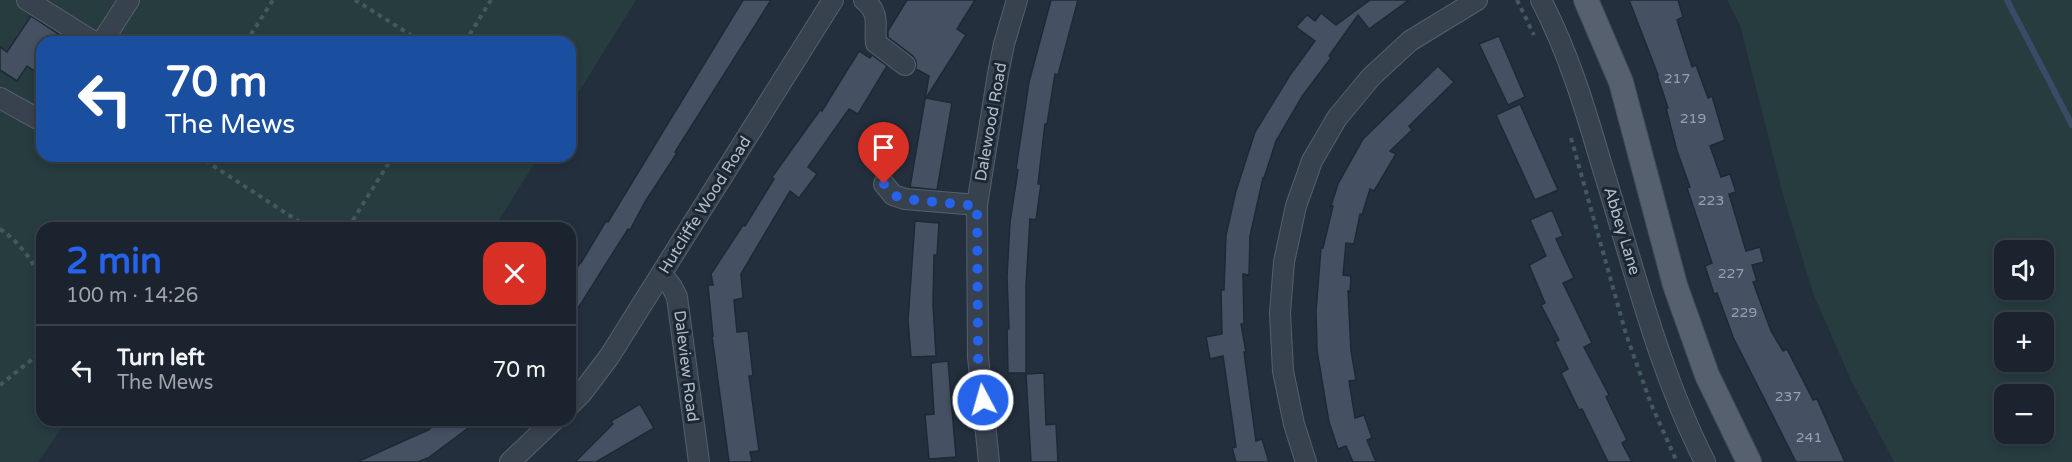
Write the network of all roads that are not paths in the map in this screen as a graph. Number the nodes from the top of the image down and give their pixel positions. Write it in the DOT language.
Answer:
graph roads {
  1 [pos="27,0"];
  2 [pos="129,0"];
  3 [pos="833,0"];
  4 [pos="864,0"];
  5 [pos="1017,0"];
  6 [pos="1477,0"];
  7 [pos="1541,0"];
  8 [pos="1586,0"];
  9 [pos="84,36"];
  10 [pos="106,36"];
  11 [pos="906,65"];
  12 [pos="0,98"];
  13 [pos="36,118"];
  14 [pos="884,184"];
  15 [pos="977,206"];
  16 [pos="662,274"];
  17 [pos="576,399"];
  18 [pos="548,426"];
  19 [pos="510,462"];
  20 [pos="699,462"];
  21 [pos="989,462"];
  22 [pos="1306,462"];
  23 [pos="1705,462"];
  24 [pos="1749,462"];
  1 -- 9 [label="street"];
  2 -- 10 [label="street"];
  3 -- 16 [label="street, Hutcliffe Wood Road"];
  4 -- 11 [label="street"];
  5 -- 15 [label="street, Dalewood Road"];
  6 -- 22 [label="street"];
  7 -- 23 [label="street, Abbey Lane"];
  8 -- 24 [label="main road"];
  12 -- 13 [label="street"];
  14 -- 15 [label="street"];
  15 -- 21 [label="street, Dalewood Road"];
  16 -- 17 [label="street, Hutcliffe Wood Road"];
  16 -- 20 [label="street, Daleview Road"];
  18 -- 19 [label="street"];
}
